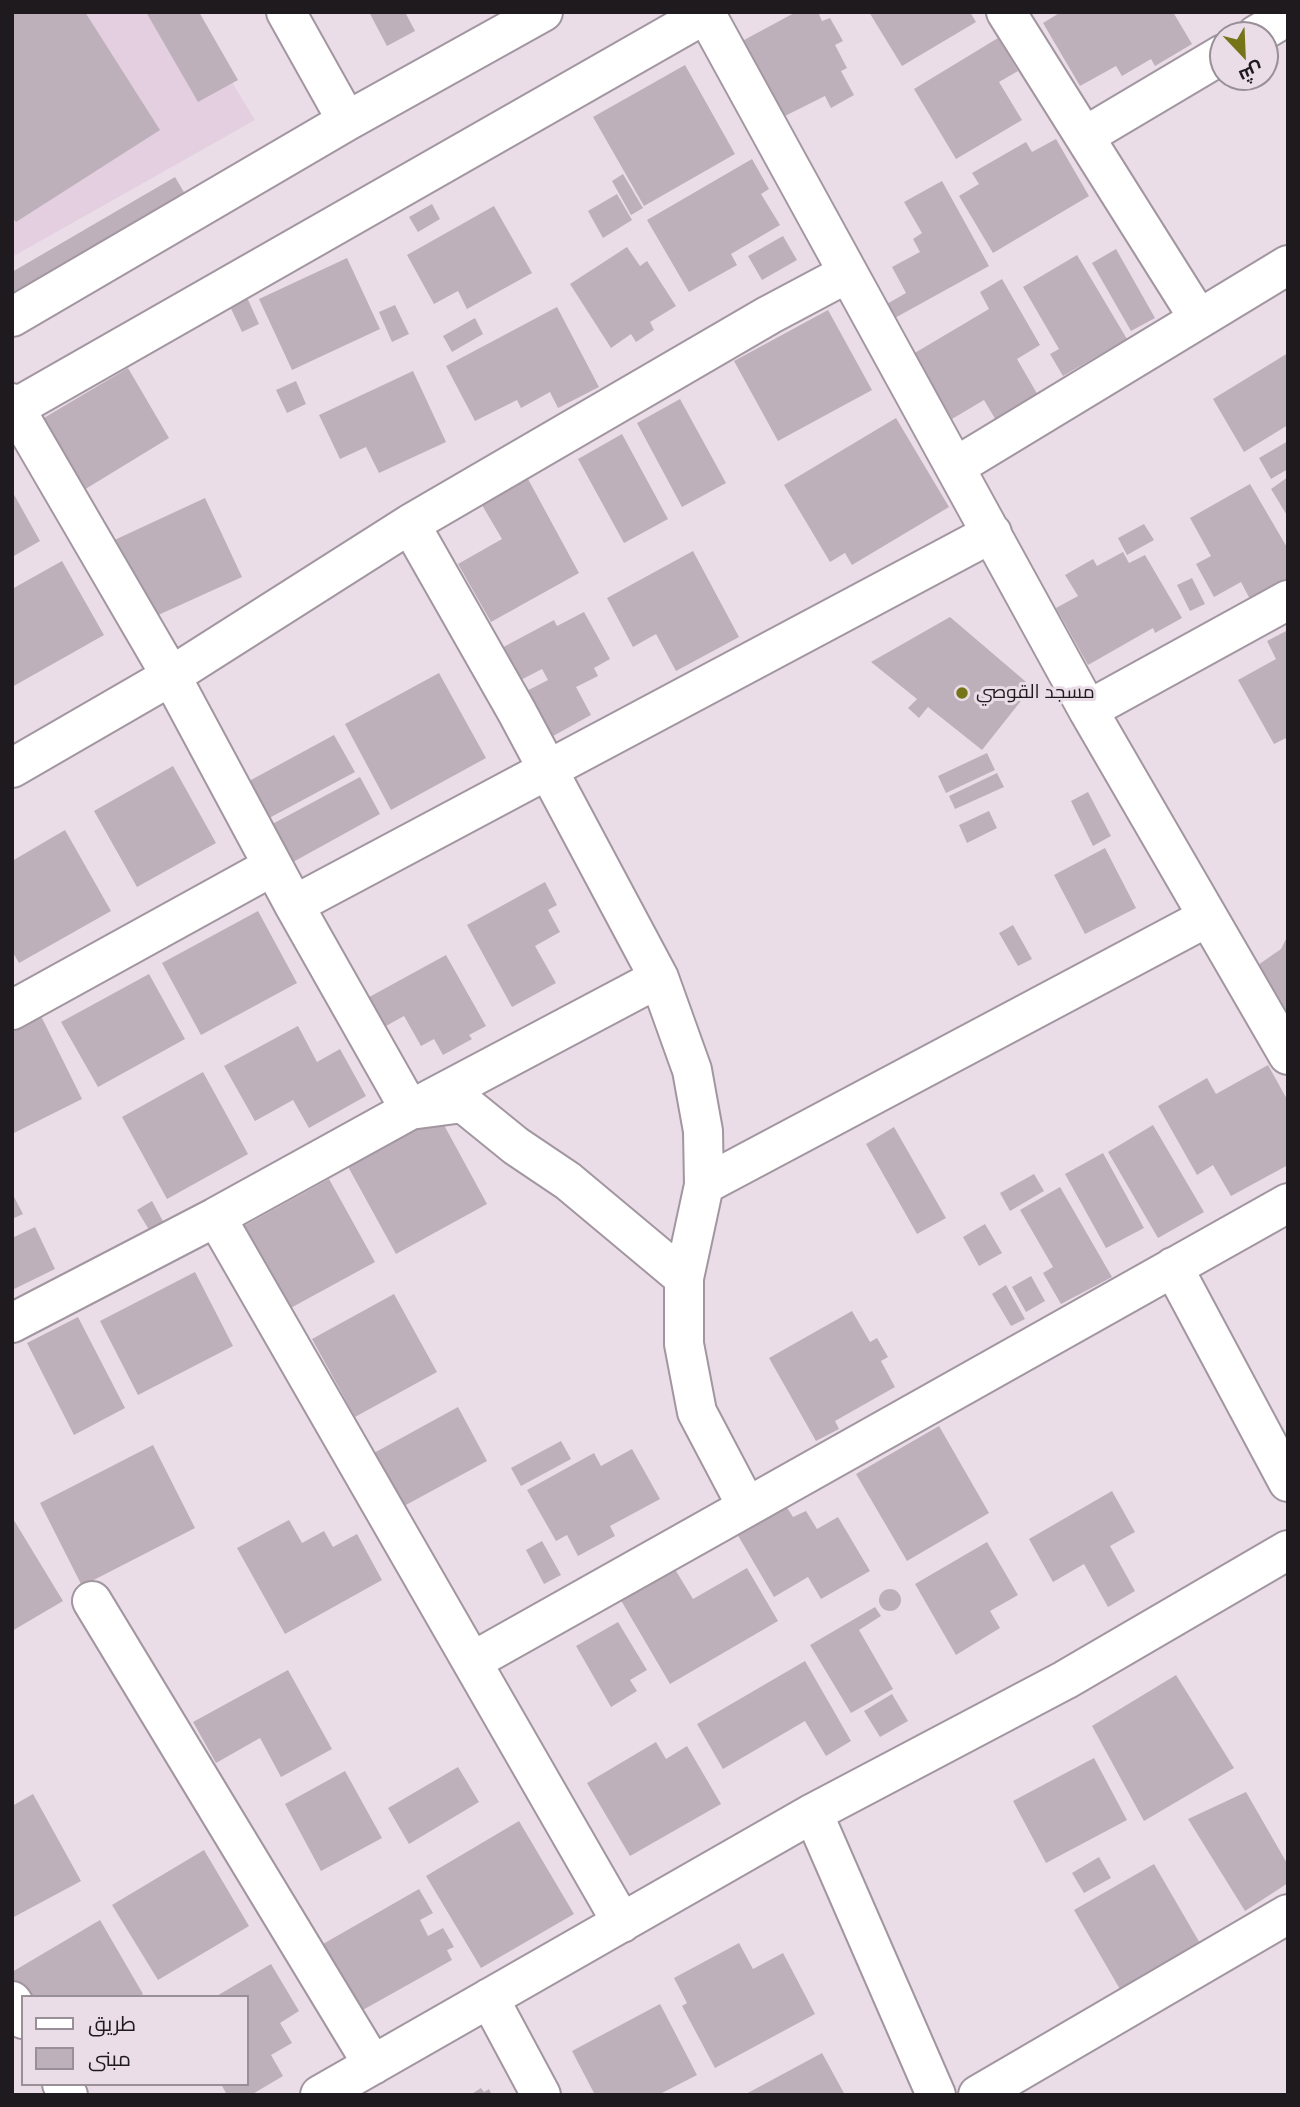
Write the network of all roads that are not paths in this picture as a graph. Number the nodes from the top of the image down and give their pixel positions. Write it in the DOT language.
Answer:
graph roads {
  1 [pos="286,12"];
  2 [pos="543,12"];
  3 [pos="1006,12"];
  4 [pos="707,13"];
  5 [pos="1288,25"];
  6 [pos="1288,52"];
  7 [pos="1209,62"];
  8 [pos="347,121"];
  9 [pos="1085,136"];
  10 [pos="1288,265"];
  11 [pos="848,273"];
  12 [pos="12,317"];
  13 [pos="1199,319"];
  14 [pos="14,406"];
  15 [pos="955,467"];
  16 [pos="411,524"];
  17 [pos="992,533"];
  18 [pos="1288,600"];
  19 [pos="171,676"];
  20 [pos="1088,710"];
  21 [pos="12,768"];
  22 [pos="548,770"];
  23 [pos="273,866"];
  24 [pos="294,905"];
  25 [pos="1206,918"];
  26 [pos="659,978"];
  27 [pos="12,1010"];
  28 [pos="1288,1055"];
  29 [pos="410,1110"];
  30 [pos="704,1185"];
  31 [pos="1288,1203"];
  32 [pos="216,1217"];
  33 [pos="1173,1268"];
  34 [pos="684,1278"];
  35 [pos="12,1323"];
  36 [pos="1288,1482"];
  37 [pos="747,1507"];
  38 [pos="1288,1550"];
  39 [pos="92,1601"];
  40 [pos="473,1661"];
  41 [pos="813,1813"];
  42 [pos="1288,1914"];
  43 [pos="622,1923"];
  44 [pos="489,1998"];
  45 [pos="373,2064"];
  46 [pos="320,2095"];
  47 [pos="541,2095"];
  48 [pos="936,2095"];
  49 [pos="978,2095"];
  1 -- 8 [label="street"];
  2 -- 8 [label="street"];
  3 -- 9 [label="street"];
  4 -- 11 [label="street"];
  4 -- 14 [label="street"];
  5 -- 6 [label="street"];
  7 -- 9 [label="street"];
  8 -- 12 [label="street"];
  9 -- 13 [label="street"];
  10 -- 13 [label="street"];
  11 -- 15 [label="street"];
  11 -- 16 [label="street"];
  13 -- 15 [label="street"];
  14 -- 19 [label="street"];
  15 -- 17 [label="street"];
  16 -- 19 [label="street"];
  16 -- 22 [label="street"];
  17 -- 20 [label="street"];
  17 -- 22 [label="street"];
  18 -- 20 [label="street"];
  19 -- 21 [label="street"];
  19 -- 23 [label="street"];
  20 -- 25 [label="street"];
  22 -- 24 [label="street"];
  22 -- 26 [label="street"];
  23 -- 24 [label="street"];
  23 -- 27 [label="street"];
  24 -- 29 [label="street"];
  25 -- 28 [label="street"];
  25 -- 30 [label="street"];
  26 -- 29 [label="street"];
  26 -- 30 [label="street"];
  29 -- 32 [label="street"];
  29 -- 34 [label="street"];
  30 -- 34 [label="street"];
  31 -- 33 [label="street"];
  32 -- 35 [label="street"];
  32 -- 40 [label="street"];
  33 -- 36 [label="street"];
  33 -- 37 [label="street"];
  34 -- 37 [label="street"];
  37 -- 40 [label="street"];
  38 -- 41 [label="street"];
  39 -- 45 [label="street"];
  40 -- 43 [label="street"];
  41 -- 43 [label="street"];
  41 -- 48 [label="street"];
  42 -- 49 [label="street"];
  43 -- 44 [label="street"];
  44 -- 45 [label="street"];
  44 -- 47 [label="street"];
  45 -- 46 [label="street"];
}
